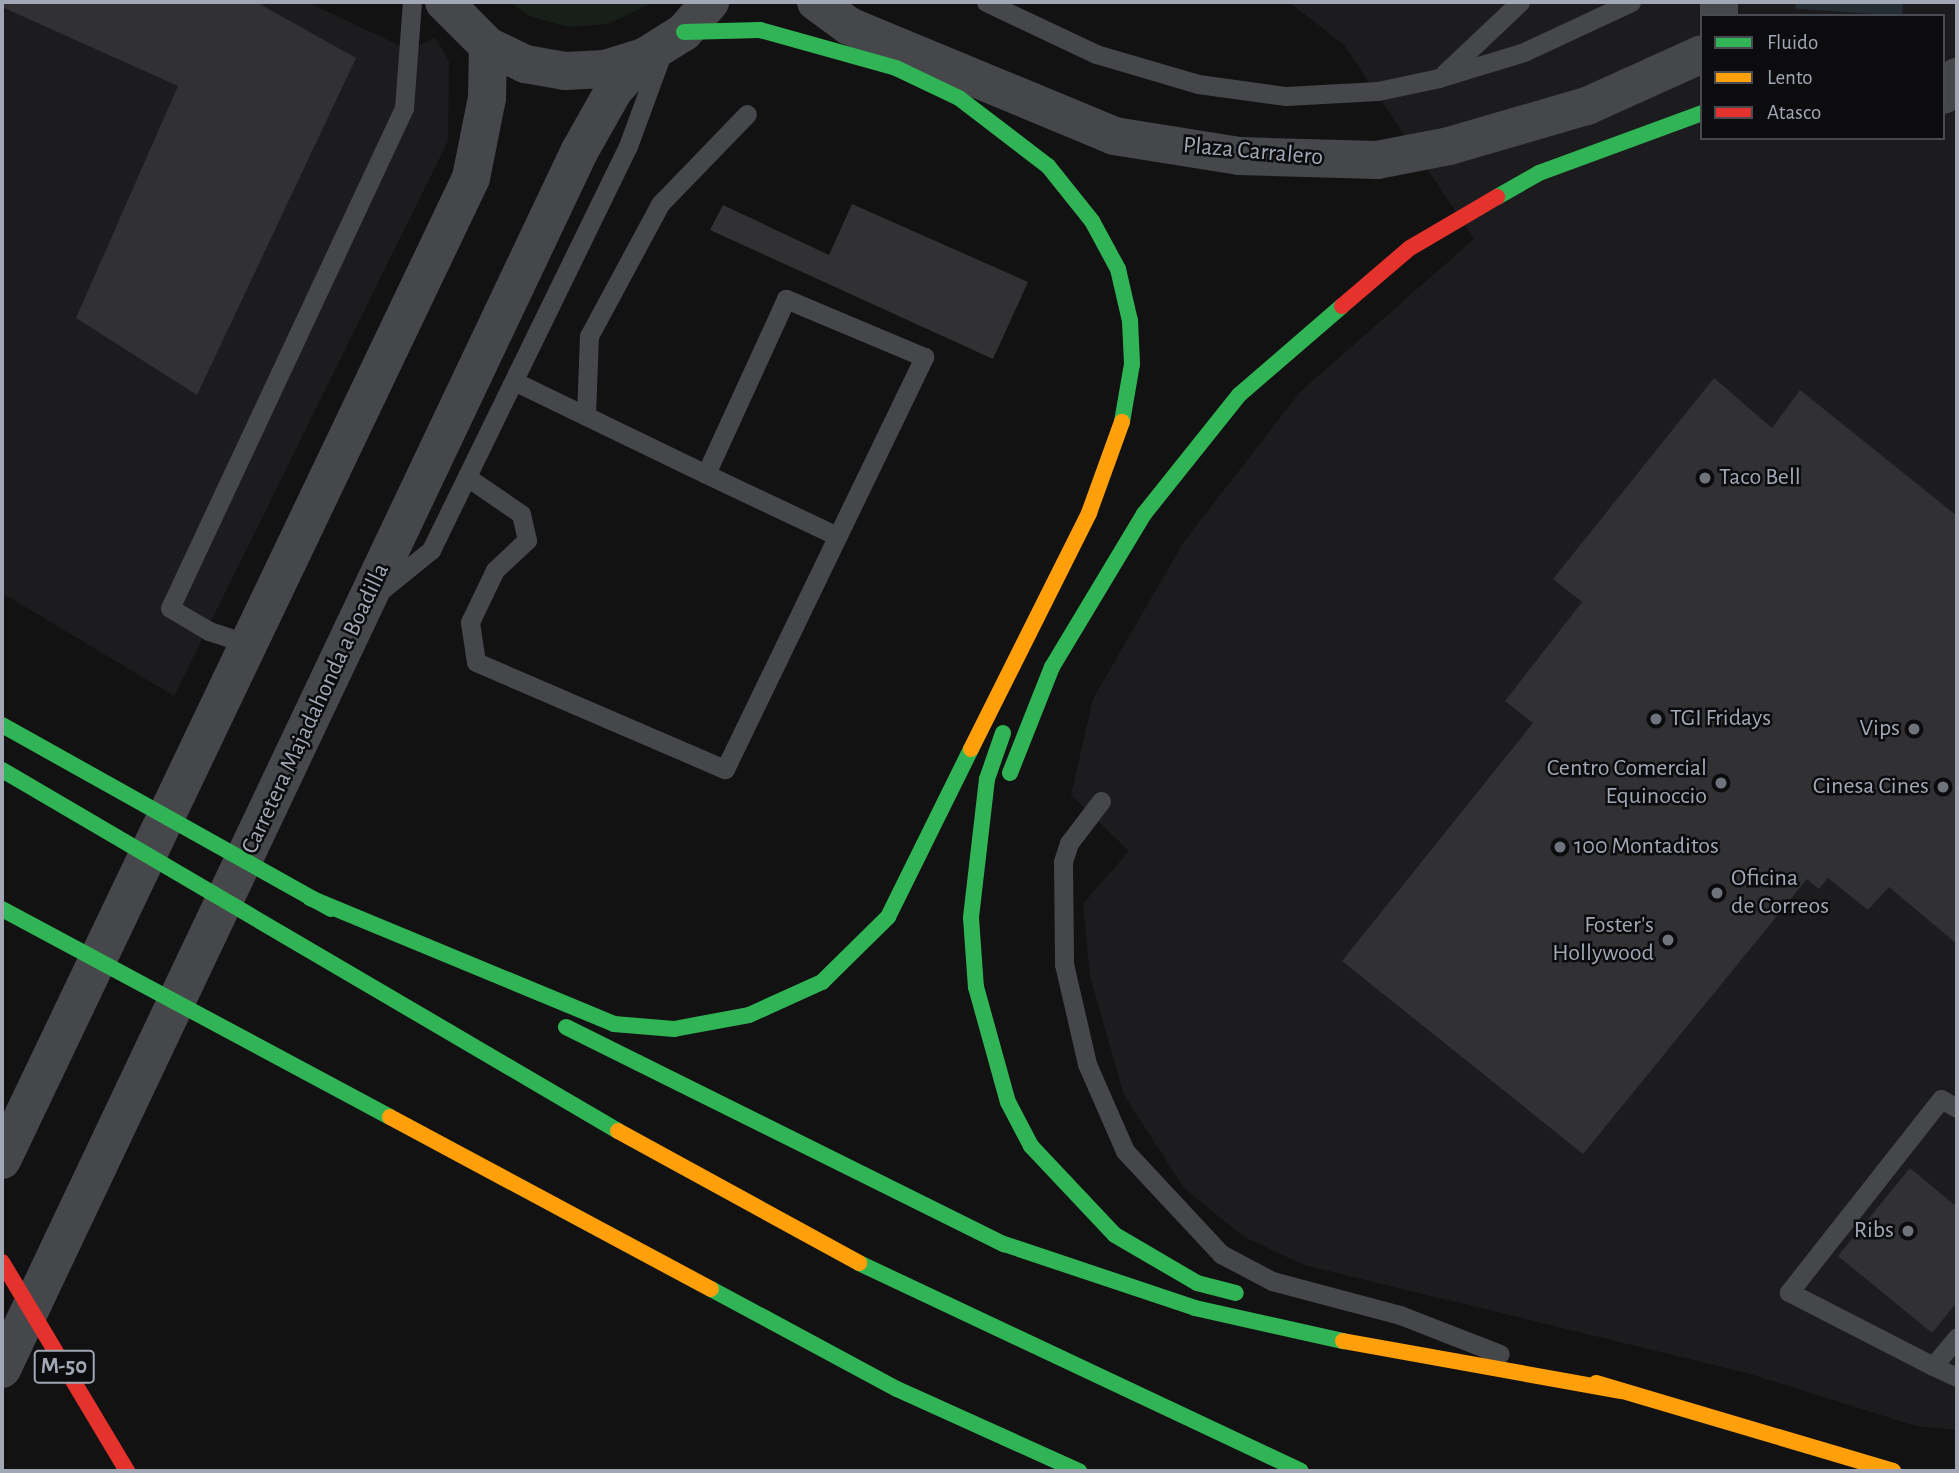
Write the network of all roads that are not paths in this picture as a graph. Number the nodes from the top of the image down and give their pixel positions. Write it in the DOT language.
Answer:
graph roads {
  1 [pos="412,2"];
  2 [pos="444,2"];
  3 [pos="710,2"];
  4 [pos="816,2"];
  5 [pos="986,2"];
  6 [pos="1520,2"];
  7 [pos="1631,2"];
  8 [pos="849,26"];
  9 [pos="664,45"];
  10 [pos="488,46"];
  11 [pos="1700,55"];
  12 [pos="896,68"];
  13 [pos="1439,78"];
  14 [pos="747,114"];
  15 [pos="1700,114"];
  16 [pos="514,382"];
  17 [pos="586,416"];
  18 [pos="706,474"];
  19 [pos="467,477"];
  20 [pos="837,536"];
  21 [pos="368,602"];
  22 [pos="1043,611"];
  23 [pos="252,645"];
  24 [pos="2,725"];
  25 [pos="2,770"];
  26 [pos="1101,801"];
  27 [pos="973,870"];
  28 [pos="310,898"];
  29 [pos="2,909"];
  30 [pos="1957,1108"];
  31 [pos="9,1144"];
  32 [pos="2,1262"];
  33 [pos="1251,1297"];
  34 [pos="1371,1327"];
  35 [pos="1957,1337"];
  36 [pos="1500,1354"];
  37 [pos="1933,1366"];
  38 [pos="2,1369"];
  39 [pos="1957,1377"];
  40 [pos="1622,1391"];
  41 [pos="127,1471"];
  42 [pos="1079,1471"];
  43 [pos="1301,1471"];
  44 [pos="1893,1471"];
  1 -- 23 [label="lane"];
  2 -- 10 [label="street"];
  3 -- 9 [label="street, Carretera Majadahonda a Boadilla"];
  4 -- 8 [label="street, Plaza Carralero"];
  5 -- 13 [label="lane"];
  6 -- 13 [label="lane"];
  7 -- 13 [label="lane"];
  8 -- 11 [label="street, Plaza Carralero"];
  8 -- 12 [label="highway"];
  9 -- 10 [label="street"];
  9 -- 12 [label="highway"];
  9 -- 16 [label="lane"];
  9 -- 21 [label="street, Carretera Majadahonda a Boadilla"];
  10 -- 23 [label="street"];
  12 -- 22 [label="highway"];
  14 -- 17 [label="lane"];
  15 -- 27 [label="highway"];
  16 -- 17 [label="lane"];
  16 -- 19 [label="lane"];
  17 -- 18 [label="lane"];
  18 -- 20 [label="lane"];
  18 -- 20 [label="lane"];
  19 -- 20 [label="lane"];
  19 -- 21 [label="lane"];
  21 -- 38 [label="street, Carretera Majadahonda a Boadilla"];
  22 -- 27 [label="highway"];
  22 -- 28 [label="highway"];
  23 -- 31 [label="street"];
  24 -- 28 [label="highway"];
  25 -- 43 [label="highway"];
  26 -- 36 [label="lane"];
  27 -- 33 [label="highway"];
  28 -- 40 [label="highway"];
  29 -- 42 [label="highway"];
  30 -- 37 [label="lane"];
  32 -- 41 [label="highway, M-50"];
  34 -- 36 [label="highway"];
  35 -- 37 [label="lane"];
  36 -- 40 [label="highway"];
  37 -- 39 [label="lane"];
  40 -- 44 [label="highway"];
}
